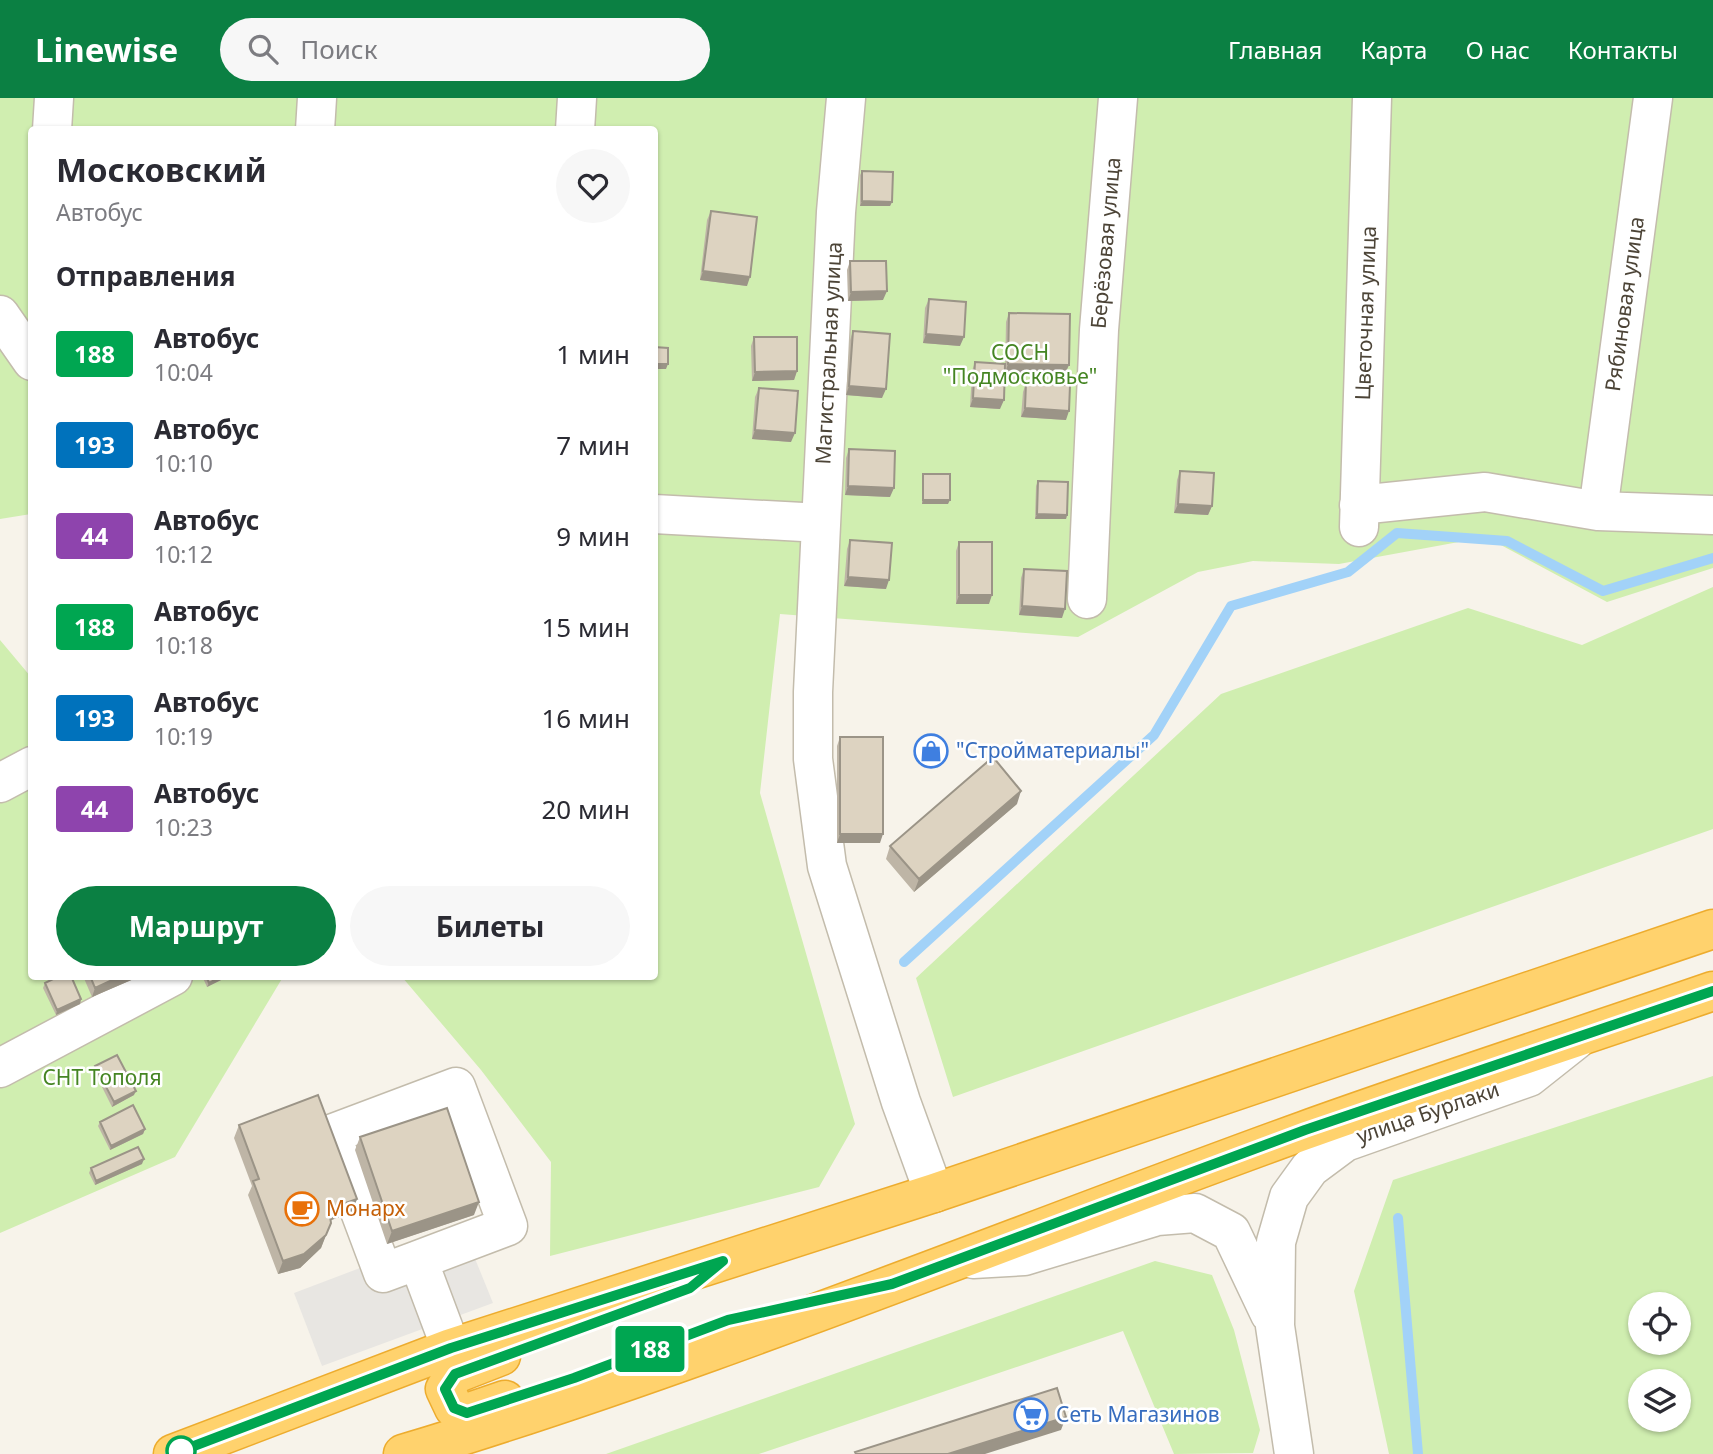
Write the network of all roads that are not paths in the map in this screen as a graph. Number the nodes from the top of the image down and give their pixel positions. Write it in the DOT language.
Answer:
graph roads {
  1 [pos="54,98"];
  2 [pos="317,98"];
  3 [pos="577,98"];
  4 [pos="846,98"];
  5 [pos="1118,98"];
  6 [pos="1372,98"];
  7 [pos="1653,98"];
  8 [pos="52,126"];
  9 [pos="315,126"];
  10 [pos="575,126"];
  11 [pos="0,315"];
  12 [pos="28,355"];
  13 [pos="1598,511"];
  14 [pos="658,514"];
  15 [pos="1713,515"];
  16 [pos="821,523"];
  17 [pos="1087,598"];
  18 [pos="28,768"];
  19 [pos="0,783"];
  20 [pos="1713,929"];
  21 [pos="165,980"];
  22 [pos="1713,991"];
  23 [pos="1580,1037"];
  24 [pos="0,1068"];
  25 [pos="934,1193"];
  26 [pos="418,1260"];
  27 [pos="959,1260"];
  28 [pos="723,1261"];
  29 [pos="892,1284"];
  30 [pos="1275,1326"];
  31 [pos="451,1348"];
  32 [pos="173,1454"];
  33 [pos="403,1454"];
  34 [pos="1294,1454"];
  1 -- 8 [label="street"];
  2 -- 9 [label="street"];
  3 -- 10 [label="street"];
  4 -- 16 [label="street, Магистральная улица"];
  5 -- 17 [label="street, Берёзовая улица"];
  6 -- 13 [label="street, Цветочная улица"];
  7 -- 13 [label="street, Рябиновая улица"];
  11 -- 12 [label="street"];
  13 -- 15 [label="street"];
  14 -- 16 [label="street"];
  16 -- 25 [label="street, Магистральная улица"];
  18 -- 19 [label="street"];
  20 -- 25 [label="highway"];
  21 -- 24 [label="street"];
  22 -- 23 [label="highway"];
  23 -- 27 [label="highway"];
  23 -- 30 [label="street, улица Бурлаки"];
  25 -- 28 [label="highway"];
  26 -- 26 [label="street"];
  26 -- 31 [label="street"];
  27 -- 29 [label="highway"];
  27 -- 30 [label="street, улица Бурлаки"];
  28 -- 29 [label="highway"];
  28 -- 31 [label="highway"];
  29 -- 33 [label="highway"];
  30 -- 34 [label="street, улица Бурлаки"];
  31 -- 32 [label="highway"];
}
